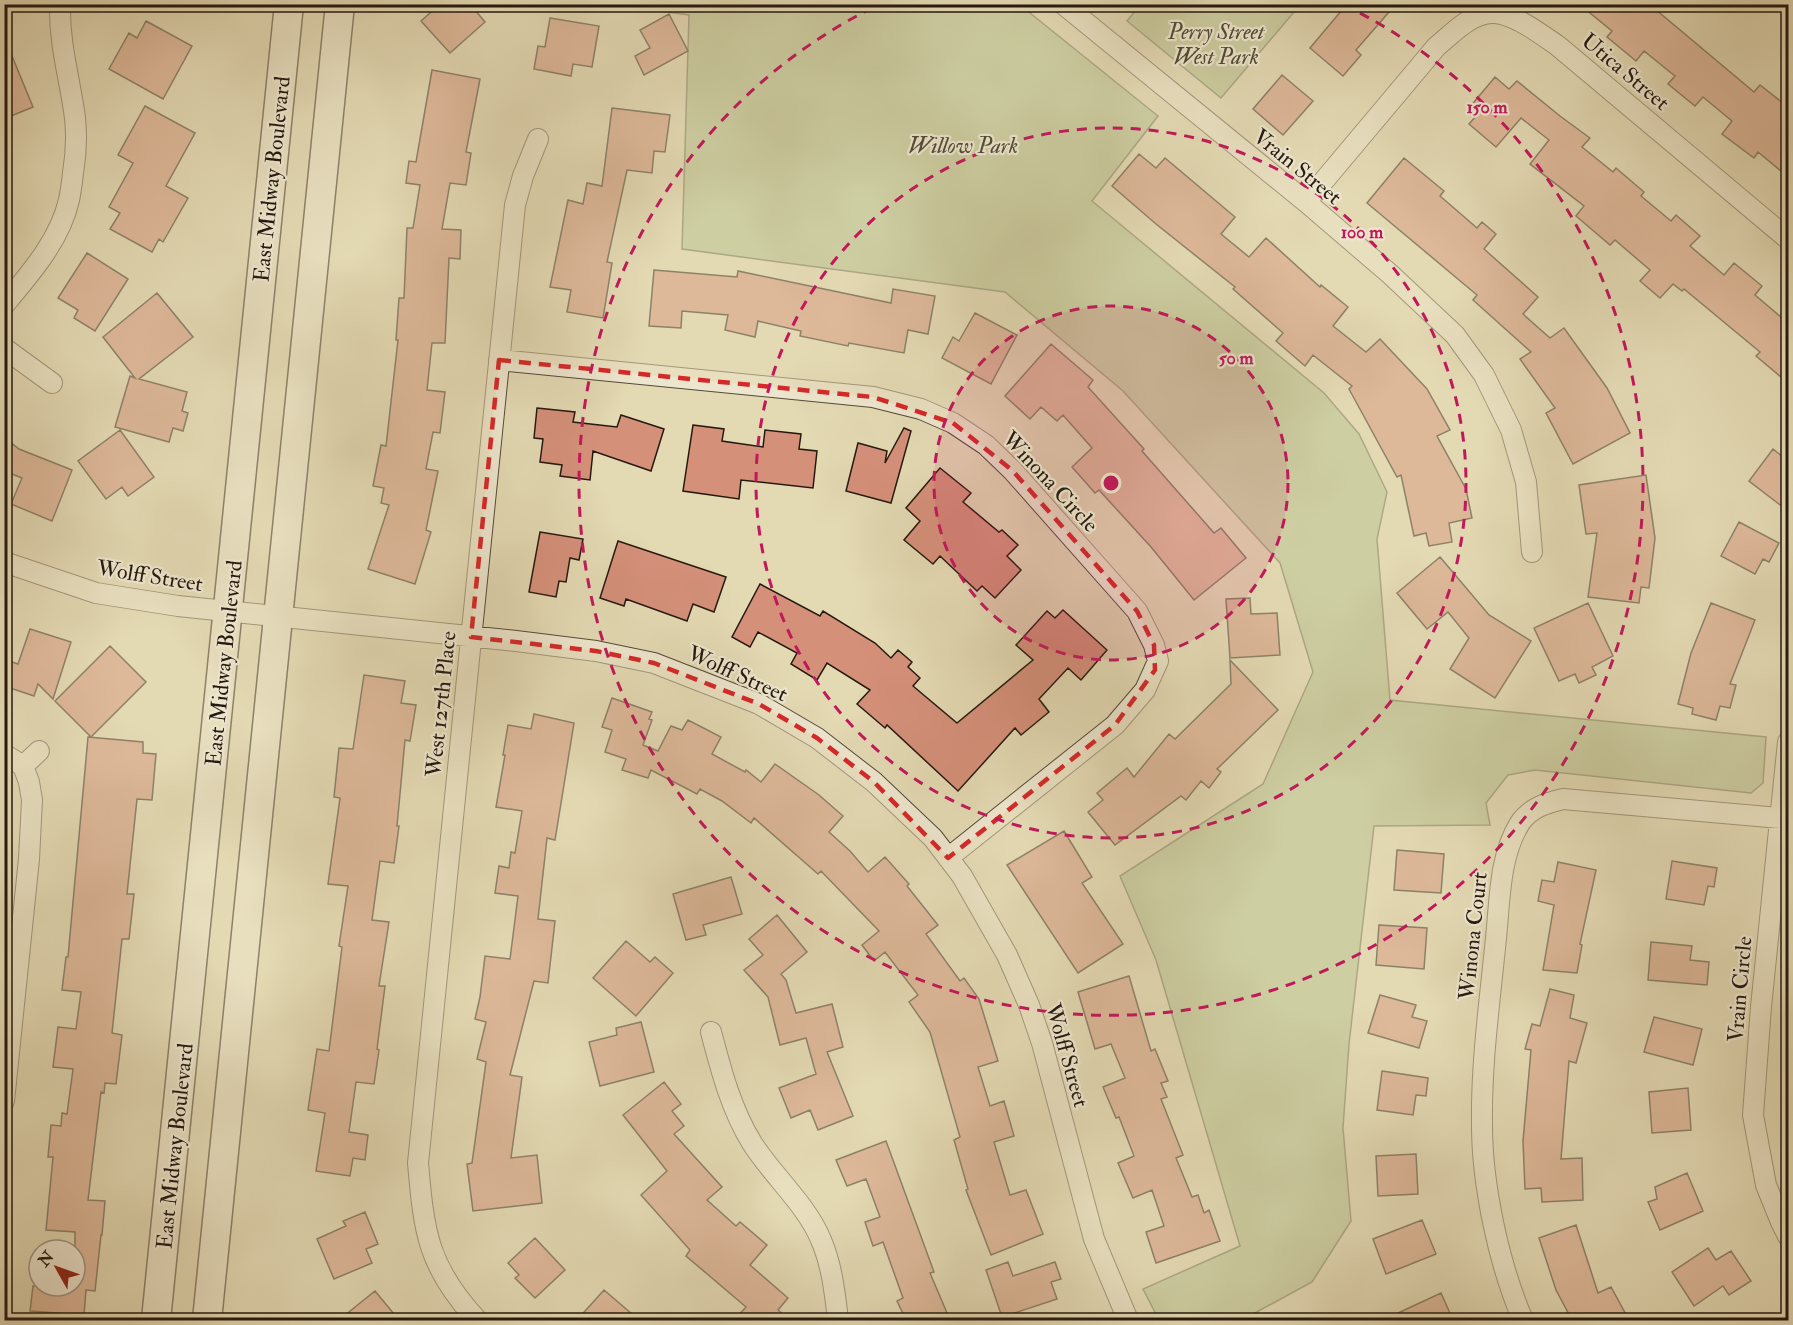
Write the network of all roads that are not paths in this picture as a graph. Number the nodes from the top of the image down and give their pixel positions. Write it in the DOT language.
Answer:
graph roads {
  1 [pos="60,4"];
  2 [pos="289,4"];
  3 [pos="340,4"];
  4 [pos="1063,4"];
  5 [pos="1489,9"];
  6 [pos="538,139"];
  7 [pos="1306,202"];
  8 [pos="1788,238"];
  9 [pos="4,305"];
  10 [pos="4,348"];
  11 [pos="499,360"];
  12 [pos="52,383"];
  13 [pos="1532,552"];
  14 [pos="4,562"];
  15 [pos="228,611"];
  16 [pos="278,616"];
  17 [pos="471,637"];
  18 [pos="1788,742"];
  19 [pos="39,750"];
  20 [pos="4,754"];
  21 [pos="23,766"];
  22 [pos="1780,818"];
  23 [pos="948,858"];
  24 [pos="711,1032"];
  25 [pos="4,1101"];
  26 [pos="1788,1236"];
  27 [pos="156,1320"];
  28 [pos="207,1320"];
  29 [pos="477,1320"];
  30 [pos="838,1320"];
  31 [pos="1128,1320"];
  32 [pos="1523,1320"];
  1 -- 9 [label="street"];
  2 -- 15 [label="main road, East Midway Boulevard"];
  3 -- 16 [label="main road"];
  4 -- 7 [label="street, Vrain Street"];
  5 -- 7 [label="street, Utica Street"];
  5 -- 8 [label="street, Utica Street"];
  6 -- 11 [label="street, West 127th Place"];
  7 -- 13 [label="street, Vrain Street"];
  10 -- 12 [label="street"];
  11 -- 17 [label="street, West 127th Place"];
  11 -- 23 [label="street, Winona Circle"];
  14 -- 15 [label="street, Wolff Street"];
  15 -- 16 [label="street, Wolff Street"];
  15 -- 27 [label="main road, East Midway Boulevard"];
  16 -- 17 [label="street, Wolff Street"];
  16 -- 28 [label="main road"];
  17 -- 23 [label="street, Wolff Street"];
  17 -- 29 [label="street, West 127th Place"];
  18 -- 22 [label="street, Vrain Circle"];
  19 -- 21 [label="street"];
  20 -- 21 [label="street"];
  21 -- 25 [label="street"];
  22 -- 26 [label="street, Vrain Circle"];
  22 -- 32 [label="street, Winona Court"];
  23 -- 31 [label="street, Wolff Street"];
  24 -- 30 [label="street"];
}
